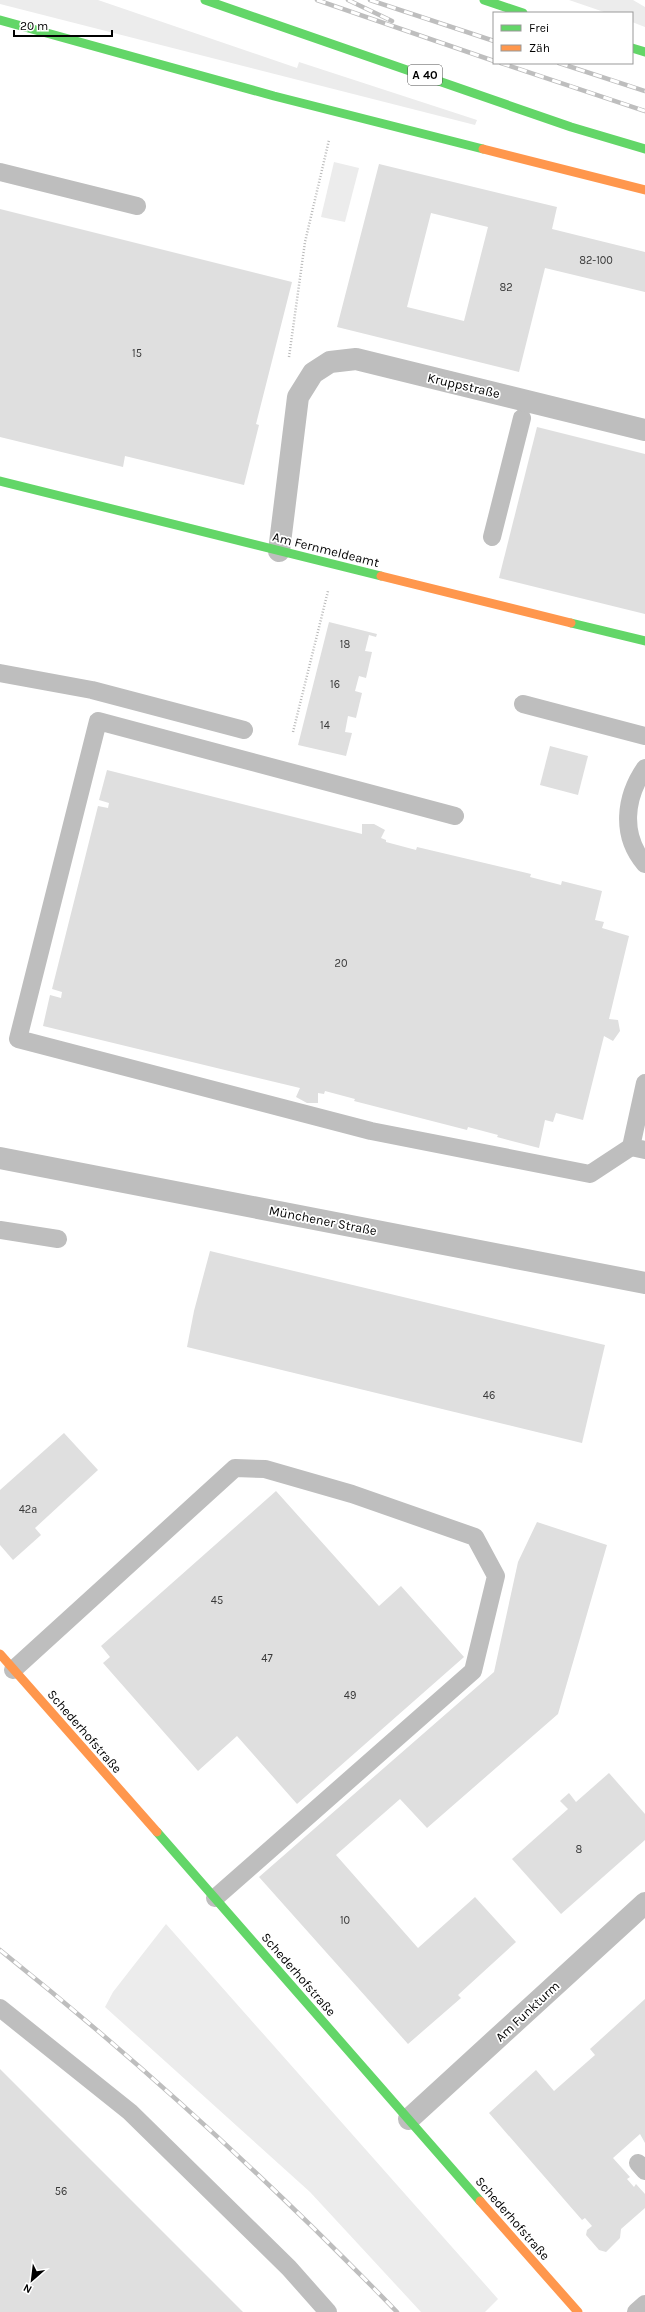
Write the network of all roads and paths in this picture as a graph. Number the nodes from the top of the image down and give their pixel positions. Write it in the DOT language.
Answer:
graph roads {
  1 [pos="205,0"];
  2 [pos="484,0"];
  3 [pos="521,12"];
  4 [pos="0,20"];
  5 [pos="633,48"];
  6 [pos="645,52"];
  7 [pos="330,137"];
  8 [pos="645,149"];
  9 [pos="0,172"];
  10 [pos="645,190"];
  11 [pos="137,206"];
  12 [pos="298,397"];
  13 [pos="522,418"];
  14 [pos="645,430"];
  15 [pos="0,481"];
  16 [pos="492,537"];
  17 [pos="279,551"];
  18 [pos="335,565"];
  19 [pos="645,641"];
  20 [pos="0,673"];
  21 [pos="523,704"];
  22 [pos="244,730"];
  23 [pos="293,732"];
  24 [pos="645,736"];
  25 [pos="645,768"];
  26 [pos="455,816"];
  27 [pos="645,864"];
  28 [pos="645,1083"];
  29 [pos="638,1148"];
  30 [pos="1,1162"];
  31 [pos="0,1230"];
  32 [pos="58,1239"];
  33 [pos="645,1283"];
  34 [pos="0,1654"];
  35 [pos="13,1670"];
  36 [pos="215,1898"];
  37 [pos="645,1903"];
  38 [pos="0,2008"];
  39 [pos="409,2119"];
  40 [pos="645,2304"];
  41 [pos="328,2312"];
  42 [pos="578,2312"];
  43 [pos="636,2312"];
  1 -- 8 [label="main road, A 40"];
  2 -- 3 [label="main road"];
  4 -- 10 [label="main road"];
  5 -- 6 [label="main road"];
  7 -- 12 [label="path"];
  9 -- 11 [label="lane"];
  12 -- 14 [label="street, Kruppstraße"];
  12 -- 17 [label="street, Kruppstraße"];
  13 -- 16 [label="lane"];
  15 -- 17 [label="main road, Am Fernmeldeamt"];
  17 -- 18 [label="main road, Am Fernmeldeamt"];
  18 -- 19 [label="main road, Am Fernmeldeamt"];
  18 -- 23 [label="path"];
  20 -- 22 [label="lane"];
  21 -- 24 [label="lane"];
  25 -- 27 [label="lane"];
  26 -- 29 [label="lane"];
  28 -- 29 [label="lane"];
  30 -- 33 [label="street, Münchener Straße"];
  31 -- 32 [label="lane"];
  34 -- 35 [label="main road, Schederhofstraße"];
  35 -- 36 [label="main road, Schederhofstraße"];
  35 -- 36 [label="lane"];
  36 -- 39 [label="main road, Schederhofstraße"];
  37 -- 39 [label="street, Am Funkturm"];
  38 -- 41 [label="lane"];
  39 -- 42 [label="main road, Schederhofstraße"];
  40 -- 43 [label="lane"];
}
